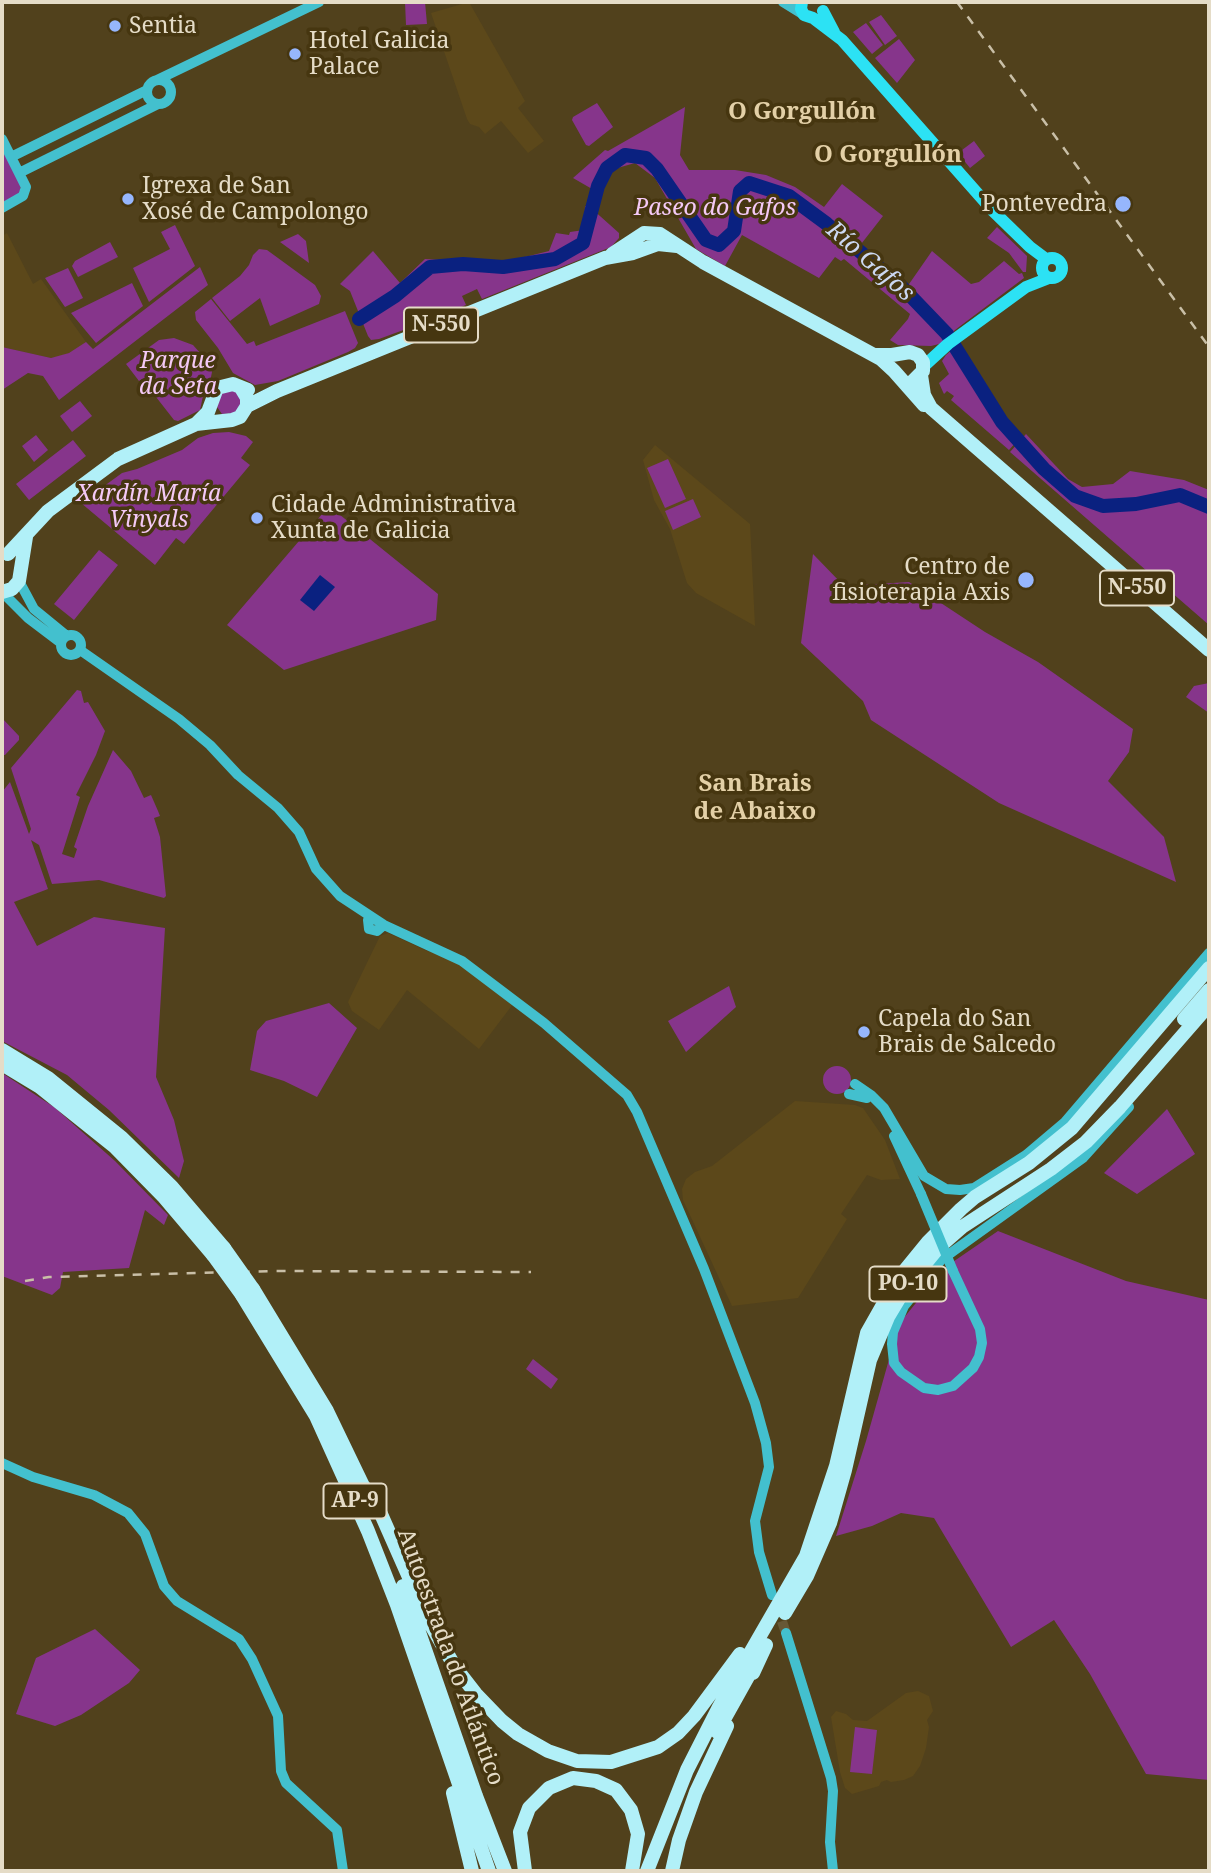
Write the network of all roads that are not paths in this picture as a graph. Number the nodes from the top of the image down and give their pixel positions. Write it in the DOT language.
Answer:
graph roads {
  1 [pos="319,2"];
  2 [pos="783,2"];
  3 [pos="813,9"];
  4 [pos="177,71"];
  5 [pos="157,80"];
  6 [pos="170,87"];
  7 [pos="147,90"];
  8 [pos="158,104"];
  9 [pos="2,139"];
  10 [pos="11,157"];
  11 [pos="19,173"];
  12 [pos="2,208"];
  13 [pos="948,344"];
  14 [pos="908,353"];
  15 [pos="873,354"];
  16 [pos="922,371"];
  17 [pos="897,375"];
  18 [pos="241,388"];
  19 [pos="277,391"];
  20 [pos="211,404"];
  21 [pos="247,406"];
  22 [pos="931,408"];
  23 [pos="225,420"];
  24 [pos="196,425"];
  25 [pos="27,536"];
  26 [pos="5,554"];
  27 [pos="20,574"];
  28 [pos="2,592"];
  29 [pos="64,639"];
  30 [pos="1209,650"];
  31 [pos="1209,953"];
  32 [pos="1209,968"];
  33 [pos="1209,990"];
  34 [pos="1209,1005"];
  35 [pos="1209,1018"];
  36 [pos="2,1050"];
  37 [pos="2,1064"];
  38 [pos="1159,1072"];
  39 [pos="1141,1082"];
  40 [pos="167,1191"];
  41 [pos="942,1228"];
  42 [pos="248,1292"];
  43 [pos="2,1463"];
  44 [pos="362,1484"];
  45 [pos="777,1598"];
  46 [pos="786,1633"];
  47 [pos="766,1644"];
  48 [pos="436,1721"];
  49 [pos="343,1871"];
  50 [pos="472,1871"];
  51 [pos="489,1871"];
  52 [pos="505,1871"];
  53 [pos="525,1871"];
  54 [pos="632,1871"];
  55 [pos="647,1871"];
  56 [pos="657,1871"];
  57 [pos="672,1871"];
  58 [pos="833,1871"];
  1 -- 4 [label="street"];
  2 -- 3 [label="street"];
  3 -- 13 [label="main road"];
  4 -- 5 [label="street"];
  4 -- 6 [label="street"];
  5 -- 6 [label="street"];
  5 -- 7 [label="street"];
  6 -- 8 [label="street"];
  7 -- 8 [label="street"];
  7 -- 10 [label="street"];
  8 -- 11 [label="street"];
  9 -- 10 [label="street"];
  10 -- 11 [label="street"];
  11 -- 12 [label="street"];
  13 -- 14 [label="main road"];
  13 -- 16 [label="main road"];
  14 -- 15 [label="highway"];
  14 -- 16 [label="highway"];
  14 -- 17 [label="highway"];
  15 -- 17 [label="highway"];
  15 -- 19 [label="highway, N-550"];
  16 -- 17 [label="highway"];
  16 -- 22 [label="highway"];
  17 -- 22 [label="highway"];
  18 -- 19 [label="highway, N-550"];
  18 -- 20 [label="highway"];
  18 -- 21 [label="highway"];
  19 -- 21 [label="highway, N-550"];
  20 -- 23 [label="highway"];
  20 -- 24 [label="highway"];
  21 -- 23 [label="highway"];
  22 -- 30 [label="highway, N-550"];
  23 -- 24 [label="highway"];
  24 -- 25 [label="highway"];
  25 -- 26 [label="highway"];
  25 -- 27 [label="highway"];
  26 -- 27 [label="highway"];
  27 -- 28 [label="highway"];
  27 -- 29 [label="street"];
  28 -- 29 [label="street"];
  29 -- 45 [label="street"];
  31 -- 38 [label="street, bridge"];
  32 -- 41 [label="highway"];
  33 -- 41 [label="highway, PO-10"];
  34 -- 39 [label="highway, PO-10"];
  35 -- 38 [label="highway"];
  36 -- 40 [label="highway, Autoestrada do Atlántico / AP-9"];
  37 -- 40 [label="highway, Autoestrada do Atlántico / AP-9"];
  38 -- 39 [label="highway"];
  39 -- 47 [label="highway, PO-10"];
  40 -- 42 [label="highway, Autoestrada do Atlántico / AP-9, bridge"];
  41 -- 45 [label="highway, PO-10"];
  42 -- 44 [label="highway, Autoestrada do Atlántico / AP-9"];
  42 -- 48 [label="highway, Autoestrada do Atlántico / AP-9"];
  43 -- 49 [label="street"];
  44 -- 45 [label="highway"];
  44 -- 52 [label="highway, Autoestrada do Atlántico / AP-9"];
  45 -- 55 [label="highway, PO-10"];
  46 -- 58 [label="street"];
  47 -- 56 [label="highway, PO-10"];
  47 -- 57 [label="highway"];
  48 -- 50 [label="highway"];
  48 -- 51 [label="highway, Autoestrada do Atlántico / AP-9"];
  53 -- 54 [label="highway"];
}
